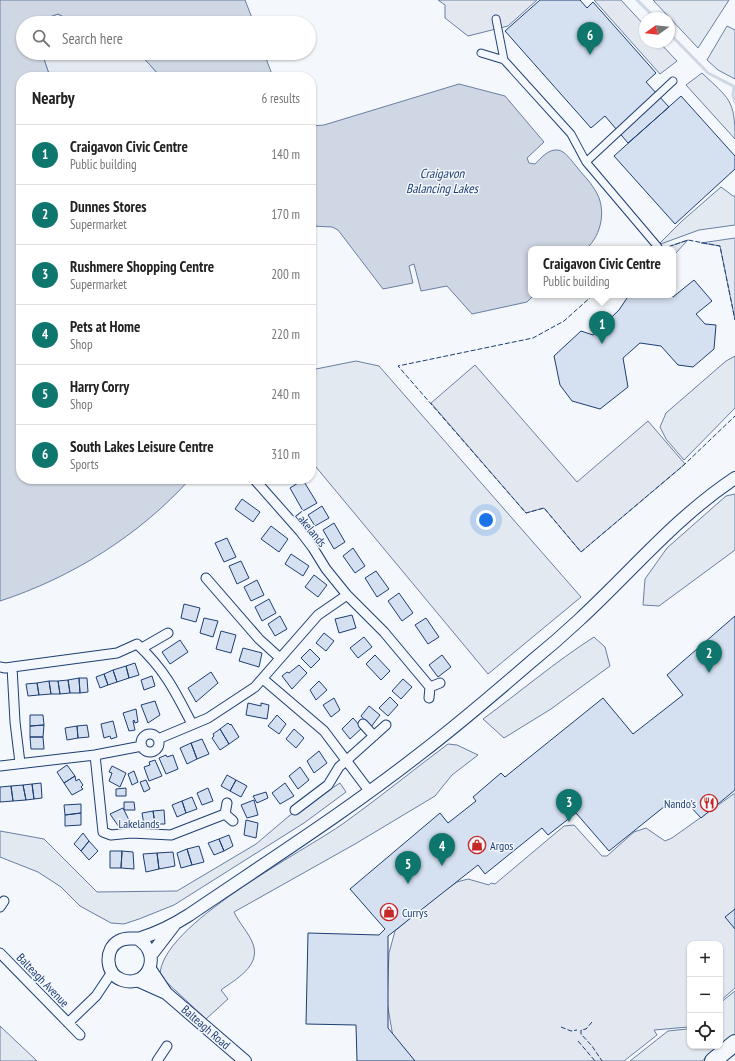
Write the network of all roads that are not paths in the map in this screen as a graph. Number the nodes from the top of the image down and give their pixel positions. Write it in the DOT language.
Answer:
graph roads {
  1 [pos="496,19"];
  2 [pos="481,53"];
  3 [pos="504,60"];
  4 [pos="673,81"];
  5 [pos="586,162"];
  6 [pos="657,246"];
  7 [pos="735,478"];
  8 [pos="258,484"];
  9 [pos="206,578"];
  10 [pos="347,595"];
  11 [pos="168,633"];
  12 [pos="142,648"];
  13 [pos="280,658"];
  14 [pos="0,667"];
  15 [pos="12,667"];
  16 [pos="263,679"];
  17 [pos="440,683"];
  18 [pos="430,687"];
  19 [pos="429,698"];
  20 [pos="192,724"];
  21 [pos="363,724"];
  22 [pos="386,726"];
  23 [pos="374,736"];
  24 [pos="95,755"];
  25 [pos="347,759"];
  26 [pos="20,763"];
  27 [pos="0,766"];
  28 [pos="370,792"];
  29 [pos="227,803"];
  30 [pos="295,810"];
  31 [pos="225,814"];
  32 [pos="233,821"];
  33 [pos="176,923"];
  34 [pos="138,939"];
  35 [pos="0,953"];
  36 [pos="151,955"];
  37 [pos="150,969"];
  38 [pos="112,972"];
  39 [pos="137,980"];
  40 [pos="166,993"];
  41 [pos="68,1023"];
  42 [pos="80,1035"];
  43 [pos="735,1043"];
  44 [pos="167,1046"];
  45 [pos="157,1061"];
  46 [pos="245,1061"];
  47 [pos="713,1061"];
  1 -- 3 [label="street"];
  2 -- 3 [label="street"];
  3 -- 5 [label="street"];
  4 -- 5 [label="street"];
  5 -- 6 [label="street"];
  7 -- 28 [label="street"];
  8 -- 10 [label="street, Lakelands"];
  9 -- 13 [label="street"];
  10 -- 13 [label="street"];
  10 -- 18 [label="street, Lakelands"];
  11 -- 12 [label="street"];
  12 -- 15 [label="street"];
  12 -- 20 [label="street"];
  13 -- 16 [label="street"];
  14 -- 15 [label="street"];
  15 -- 26 [label="street"];
  16 -- 20 [label="street"];
  16 -- 25 [label="street"];
  17 -- 18 [label="street"];
  18 -- 19 [label="street"];
  20 -- 24 [label="street"];
  21 -- 23 [label="street"];
  22 -- 23 [label="street"];
  23 -- 25 [label="street"];
  24 -- 26 [label="street"];
  24 -- 31 [label="street, Lakelands"];
  25 -- 28 [label="street"];
  25 -- 30 [label="street"];
  26 -- 27 [label="street"];
  28 -- 33 [label="street"];
  29 -- 31 [label="street"];
  31 -- 32 [label="street"];
  33 -- 34 [label="street"];
  33 -- 36 [label="street"];
  34 -- 36 [label="street"];
  34 -- 38 [label="street"];
  35 -- 41 [label="street, Balteagh Avenue"];
  36 -- 37 [label="street"];
  37 -- 39 [label="street"];
  37 -- 40 [label="street, Balteagh Road"];
  38 -- 39 [label="street"];
  38 -- 41 [label="street, Balteagh Avenue"];
  39 -- 40 [label="street, Balteagh Road"];
  40 -- 46 [label="street, Balteagh Road"];
  41 -- 42 [label="street, Balteagh Avenue"];
  43 -- 47 [label="highway"];
  44 -- 45 [label="street"];
}
